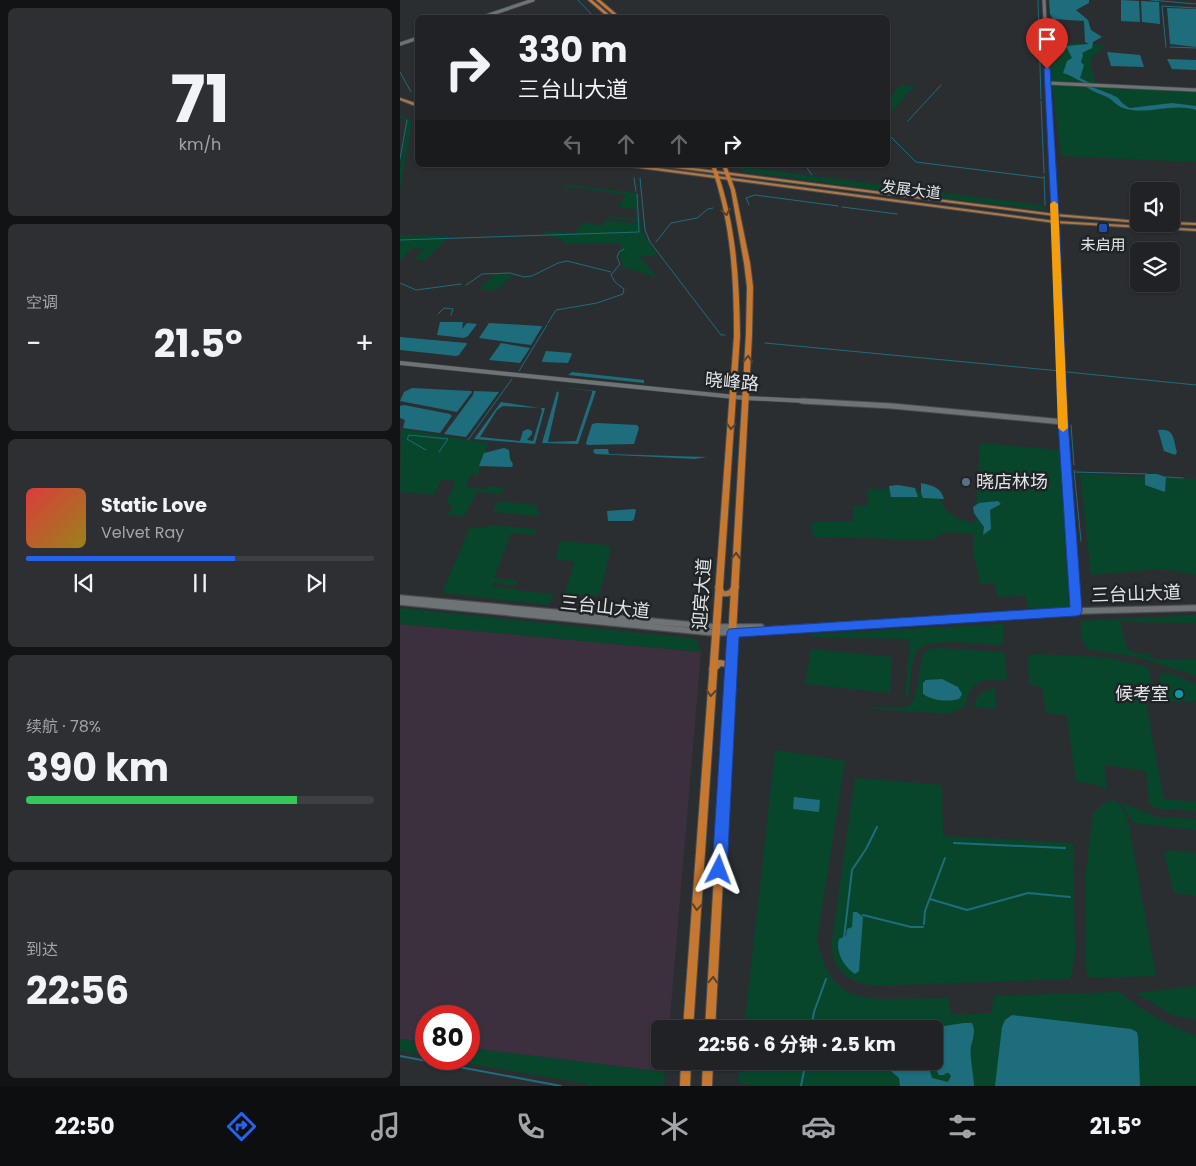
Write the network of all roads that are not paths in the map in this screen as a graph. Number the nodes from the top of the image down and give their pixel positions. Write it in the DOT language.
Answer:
graph roads {
  1 [pos="533,0"];
  2 [pos="590,0"];
  3 [pos="598,0"];
  4 [pos="1044,0"];
  5 [pos="489,15"];
  6 [pos="608,15"];
  7 [pos="616,15"];
  8 [pos="415,39"];
  9 [pos="400,44"];
  10 [pos="1047,83"];
  11 [pos="1196,90"];
  12 [pos="400,98"];
  13 [pos="400,104"];
  14 [pos="415,105"];
  15 [pos="415,110"];
  16 [pos="650,167"];
  17 [pos="675,167"];
  18 [pos="725,167"];
  19 [pos="716,172"];
  20 [pos="729,177"];
  21 [pos="1054,219"];
  22 [pos="1081,221"];
  23 [pos="1130,222"];
  24 [pos="1180,223"];
  25 [pos="1196,224"];
  26 [pos="1196,230"];
  27 [pos="400,363"];
  28 [pos="733,396"];
  29 [pos="746,398"];
  30 [pos="1063,422"];
  31 [pos="735,586"];
  32 [pos="719,587"];
  33 [pos="400,598"];
  34 [pos="400,602"];
  35 [pos="1196,608"];
  36 [pos="1076,611"];
  37 [pos="715,630"];
  38 [pos="733,630"];
  39 [pos="713,669"];
  40 [pos="731,670"];
  41 [pos="689,1020"];
  42 [pos="711,1020"];
  43 [pos="685,1070"];
  44 [pos="708,1070"];
  45 [pos="684,1086"];
  46 [pos="707,1086"];
  1 -- 5 [label="street"];
  2 -- 6 [label="highway"];
  3 -- 7 [label="highway"];
  4 -- 10 [label="street"];
  8 -- 9 [label="street"];
  10 -- 11 [label="street"];
  10 -- 21 [label="street"];
  12 -- 14 [label="main road"];
  13 -- 15 [label="main road"];
  16 -- 19 [label="main road, 发展大道"];
  17 -- 19 [label="main road, 发展大道"];
  18 -- 20 [label="highway, 迎宾大道"];
  19 -- 20 [label="main road, 发展大道"];
  19 -- 28 [label="highway, 迎宾大道, one-way"];
  20 -- 21 [label="main road, 发展大道"];
  29 -- 20 [label="highway, 迎宾大道, one-way"];
  21 -- 22 [label="main road, 发展大道"];
  21 -- 30 [label="street"];
  22 -- 23 [label="main road, 发展大道"];
  22 -- 26 [label="main road, 发展大道"];
  24 -- 25 [label="main road"];
  27 -- 28 [label="street, 晓峰路"];
  28 -- 29 [label="street, 晓峰路"];
  28 -- 32 [label="highway, 迎宾大道, one-way"];
  29 -- 30 [label="street, 晓峰路"];
  31 -- 29 [label="highway, 迎宾大道, one-way"];
  30 -- 36 [label="street"];
  31 -- 32 [label="main road"];
  31 -- 38 [label="highway, 迎宾大道"];
  32 -- 37 [label="highway, 迎宾大道"];
  33 -- 37 [label="main road, 三台山大道"];
  34 -- 37 [label="main road, 三台山大道"];
  35 -- 36 [label="main road, 三台山大道"];
  36 -- 38 [label="main road, 三台山大道"];
  37 -- 38 [label="main road, 三台山大道"];
  37 -- 39 [label="highway, 迎宾大道"];
  38 -- 40 [label="highway, 迎宾大道"];
  39 -- 40 [label="main road"];
  39 -- 41 [label="highway, 迎宾大道, one-way"];
  42 -- 40 [label="highway, 迎宾大道, one-way"];
  43 -- 45 [label="highway"];
  44 -- 46 [label="highway"];
}
